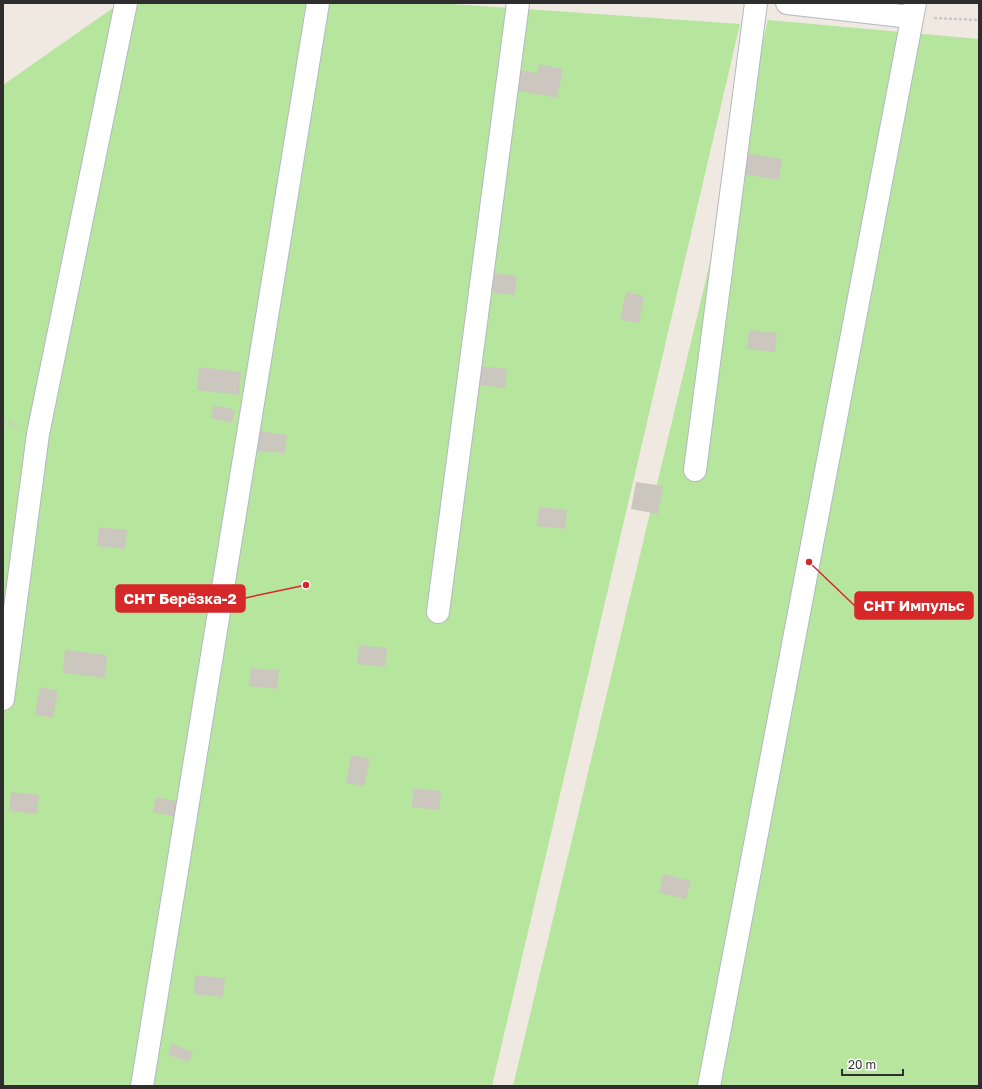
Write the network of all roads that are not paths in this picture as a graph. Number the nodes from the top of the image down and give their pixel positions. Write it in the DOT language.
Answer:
graph roads {
  1 [pos="126,3"];
  2 [pos="318,3"];
  3 [pos="518,3"];
  4 [pos="756,3"];
  5 [pos="787,3"];
  6 [pos="913,10"];
  7 [pos="695,470"];
  8 [pos="438,612"];
  9 [pos="3,699"];
  10 [pos="142,1086"];
  11 [pos="709,1086"];
  1 -- 9 [label="lane"];
  2 -- 10 [label="lane"];
  3 -- 8 [label="lane"];
  4 -- 7 [label="lane"];
  5 -- 6 [label="lane"];
  6 -- 11 [label="lane"];
}
